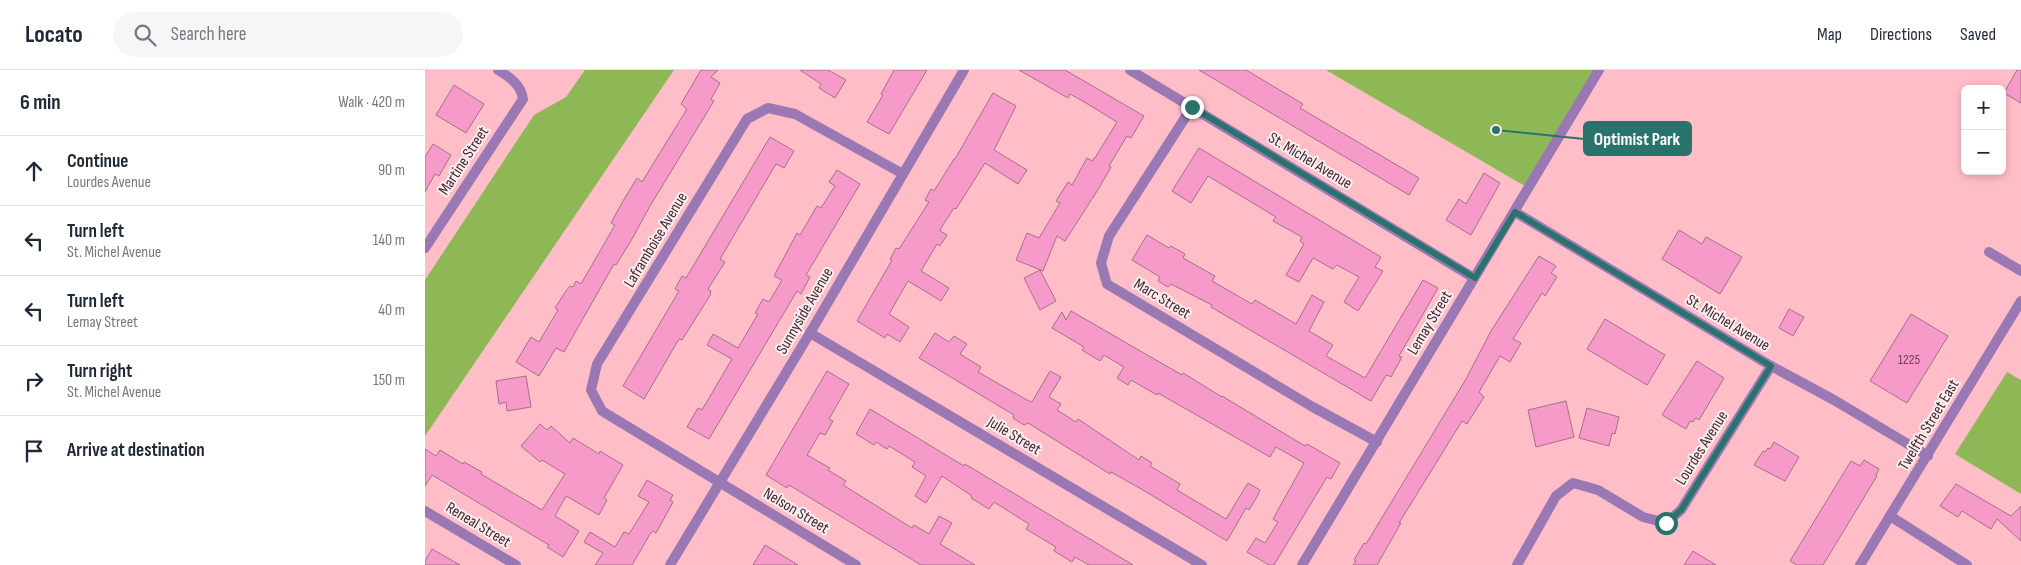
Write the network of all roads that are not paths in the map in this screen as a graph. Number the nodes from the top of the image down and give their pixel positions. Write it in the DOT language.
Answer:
graph roads {
  1 [pos="498,70"];
  2 [pos="964,70"];
  3 [pos="1131,70"];
  4 [pos="1599,70"];
  5 [pos="1192,107"];
  6 [pos="903,174"];
  7 [pos="1515,212"];
  8 [pos="425,248"];
  9 [pos="1989,252"];
  10 [pos="2021,272"];
  11 [pos="1475,278"];
  12 [pos="2021,300"];
  13 [pos="810,333"];
  14 [pos="1771,366"];
  15 [pos="1377,442"];
  16 [pos="1928,456"];
  17 [pos="721,483"];
  18 [pos="425,510"];
  19 [pos="1890,516"];
  20 [pos="516,565"];
  21 [pos="670,565"];
  22 [pos="856,565"];
  23 [pos="1202,565"];
  24 [pos="1302,565"];
  25 [pos="1517,565"];
  26 [pos="1860,565"];
  27 [pos="1967,565"];
  1 -- 8 [label="street, Martine Street"];
  2 -- 6 [label="street, Sunnyside Avenue"];
  3 -- 5 [label="street, St. Michel Avenue"];
  4 -- 7 [label="street, Lemay Street"];
  5 -- 11 [label="street, St. Michel Avenue"];
  5 -- 15 [label="street, Marc Street"];
  6 -- 13 [label="street, Sunnyside Avenue"];
  6 -- 17 [label="street, Laframboise Avenue"];
  7 -- 11 [label="street, Lemay Street"];
  7 -- 14 [label="street, St. Michel Avenue"];
  9 -- 10 [label="street"];
  11 -- 15 [label="street, Lemay Street"];
  12 -- 16 [label="street, Twelfth Street East"];
  13 -- 17 [label="street, Sunnyside Avenue"];
  13 -- 23 [label="street, Julie Street"];
  14 -- 16 [label="street, St. Michel Avenue"];
  14 -- 25 [label="street, Lourdes Avenue"];
  15 -- 24 [label="street, Lemay Street"];
  16 -- 19 [label="street, Twelfth Street East"];
  17 -- 21 [label="street, Sunnyside Avenue"];
  17 -- 22 [label="street, Nelson Street"];
  18 -- 20 [label="street, Reneal Street"];
  19 -- 26 [label="street, Twelfth Street East"];
  19 -- 27 [label="street"];
}
